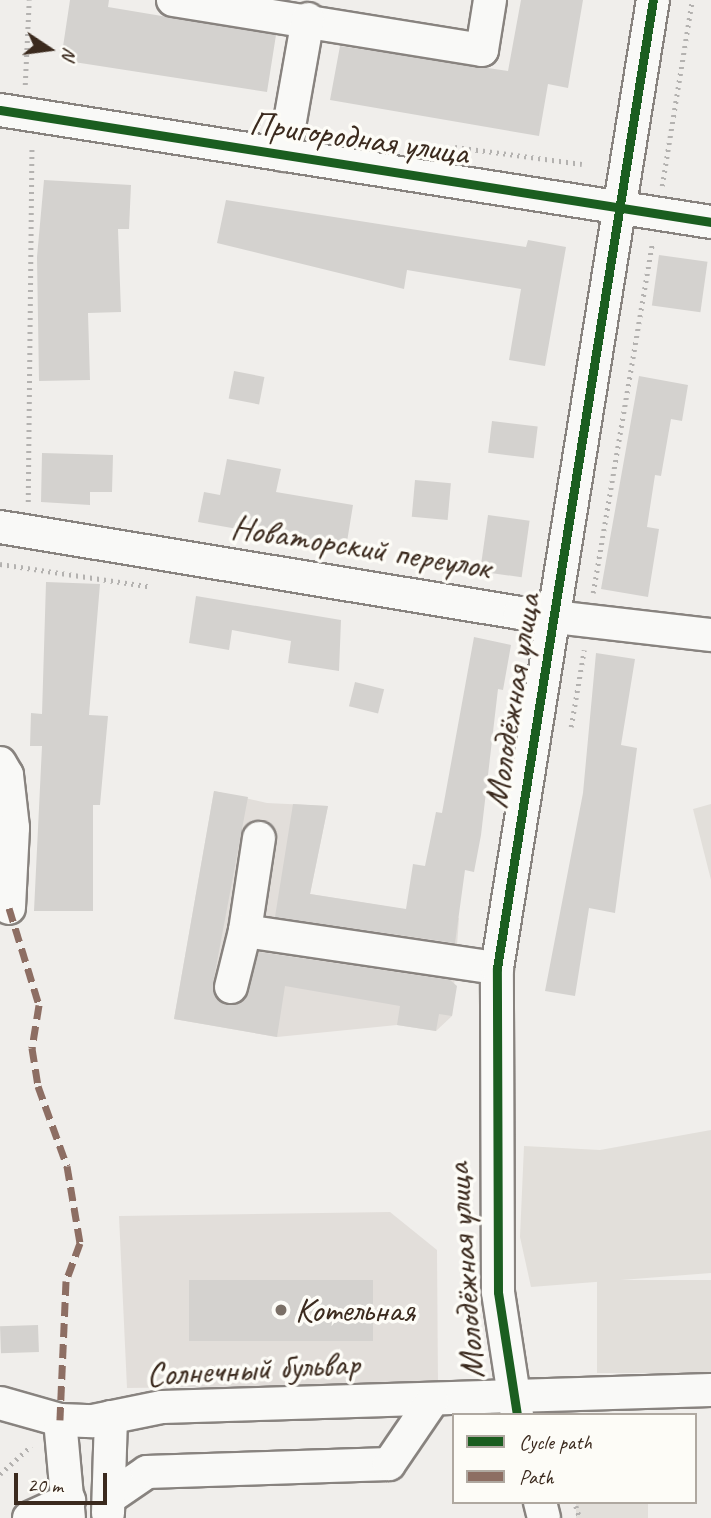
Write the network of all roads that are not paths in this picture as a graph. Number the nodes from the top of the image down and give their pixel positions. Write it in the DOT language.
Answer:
graph roads {
  1 [pos="173,0"];
  2 [pos="490,0"];
  3 [pos="653,0"];
  4 [pos="308,19"];
  5 [pos="18,106"];
  6 [pos="284,155"];
  7 [pos="622,207"];
  8 [pos="711,222"];
  9 [pos="14,529"];
  10 [pos="555,613"];
  11 [pos="711,635"];
  12 [pos="0,763"];
  13 [pos="259,838"];
  14 [pos="9,908"];
  15 [pos="245,931"];
  16 [pos="497,968"];
  17 [pos="231,987"];
  18 [pos="711,1390"];
  19 [pos="432,1401"];
  20 [pos="0,1403"];
  21 [pos="515,1404"];
  22 [pos="111,1418"];
  23 [pos="60,1420"];
  24 [pos="108,1508"];
  25 [pos="69,1509"];
  26 [pos="29,1518"];
  1 -- 4 [label="street"];
  2 -- 4 [label="street"];
  3 -- 7 [label="street, Молодёжная улица"];
  4 -- 6 [label="street"];
  5 -- 6 [label="street, Пригородная улица"];
  6 -- 7 [label="street, Пригородная улица"];
  7 -- 8 [label="street, Пригородная улица"];
  7 -- 10 [label="street, Молодёжная улица"];
  9 -- 10 [label="street, Новаторский переулок"];
  10 -- 11 [label="street, Новаторский переулок"];
  10 -- 16 [label="street, Молодёжная улица"];
  12 -- 14 [label="street"];
  13 -- 15 [label="street"];
  15 -- 16 [label="street"];
  15 -- 17 [label="street"];
  16 -- 21 [label="street, Молодёжная улица"];
  18 -- 21 [label="street, Солнечный бульвар"];
  19 -- 21 [label="street, Солнечный бульвар"];
  19 -- 22 [label="street, Солнечный бульвар"];
  19 -- 24 [label="street"];
  20 -- 23 [label="street, Солнечный бульвар"];
  22 -- 23 [label="street, Солнечный бульвар"];
  22 -- 24 [label="street"];
  23 -- 25 [label="street"];
  25 -- 26 [label="street"];
}
